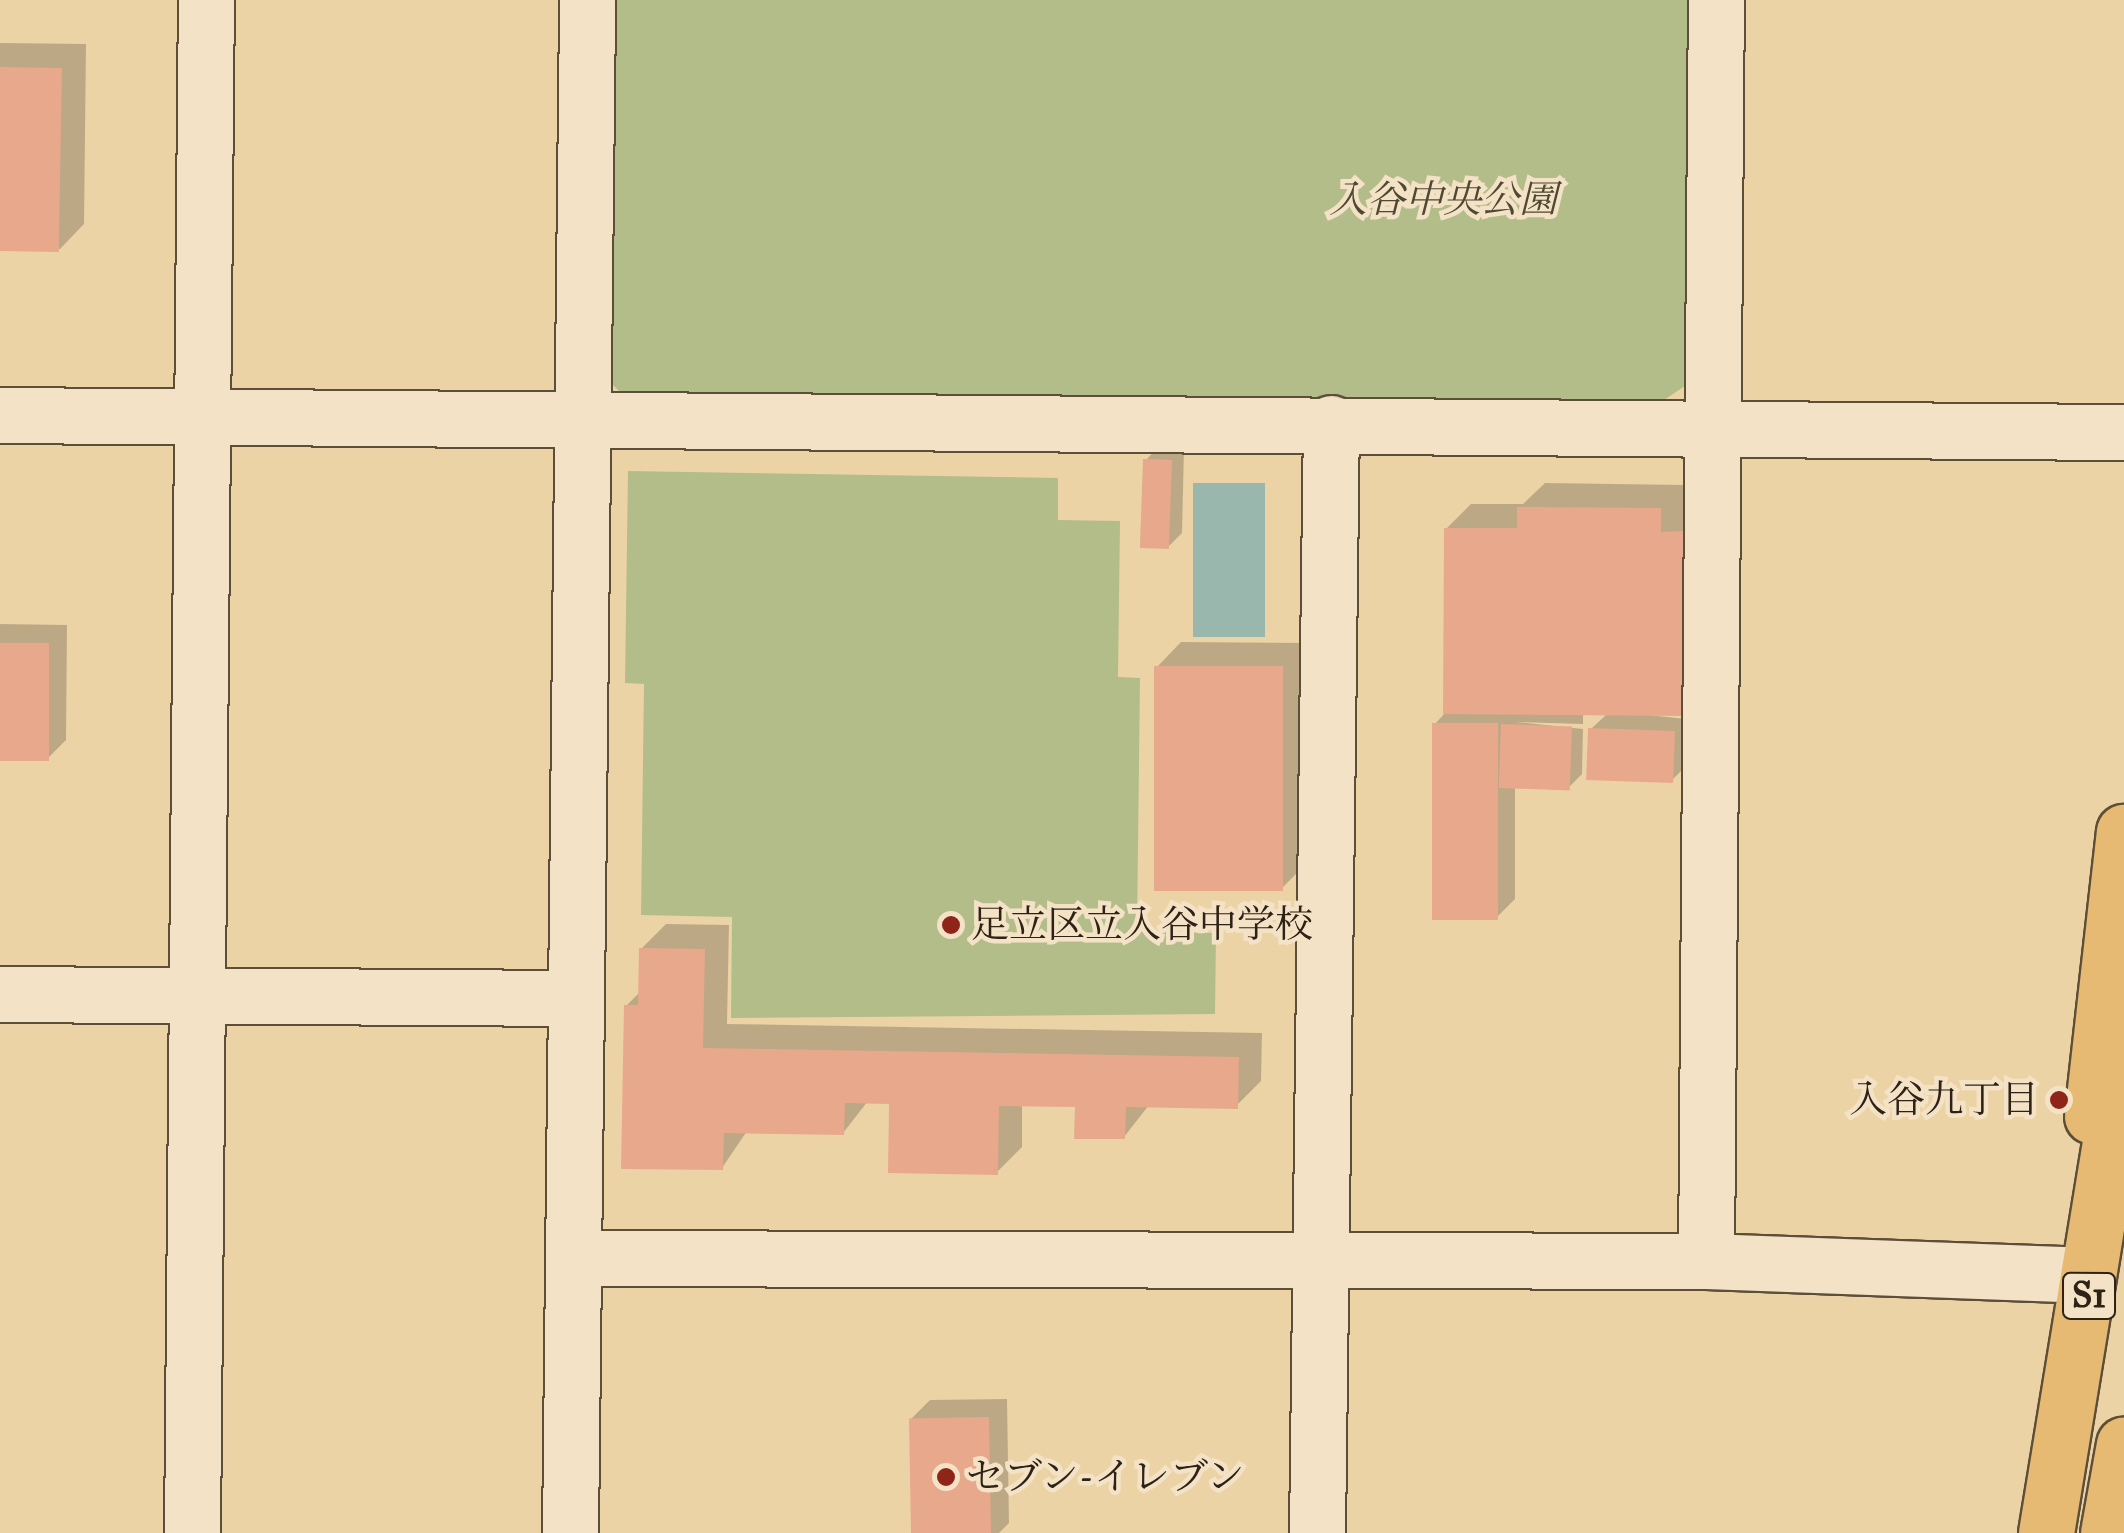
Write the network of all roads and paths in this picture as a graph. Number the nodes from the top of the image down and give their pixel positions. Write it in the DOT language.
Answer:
graph roads {
  1 [pos="206,0"];
  2 [pos="587,0"];
  3 [pos="1716,0"];
  4 [pos="0,415"];
  5 [pos="200,419"];
  6 [pos="583,420"];
  7 [pos="1331,423"];
  8 [pos="1713,427"];
  9 [pos="2124,432"];
  10 [pos="2124,832"];
  11 [pos="0,994"];
  12 [pos="195,996"];
  13 [pos="576,998"];
  14 [pos="2124,1059"];
  15 [pos="574,1258"];
  16 [pos="1318,1262"];
  17 [pos="1706,1262"];
  18 [pos="2069,1274"];
  19 [pos="2124,1444"];
  20 [pos="192,1533"];
  21 [pos="570,1533"];
  22 [pos="1317,1533"];
  23 [pos="2020,1533"];
  24 [pos="2046,1533"];
  25 [pos="2108,1533"];
  1 -- 5 [label="street"];
  2 -- 6 [label="street"];
  3 -- 8 [label="street"];
  4 -- 5 [label="street"];
  5 -- 6 [label="street"];
  5 -- 12 [label="street"];
  6 -- 7 [label="street"];
  6 -- 13 [label="street"];
  7 -- 8 [label="street"];
  7 -- 16 [label="street"];
  8 -- 9 [label="street"];
  8 -- 17 [label="street"];
  10 -- 18 [label="main road"];
  11 -- 12 [label="street"];
  12 -- 13 [label="street"];
  12 -- 20 [label="street"];
  13 -- 15 [label="street"];
  14 -- 24 [label="main road, S1"];
  15 -- 16 [label="street"];
  15 -- 21 [label="street"];
  16 -- 17 [label="street"];
  16 -- 22 [label="street"];
  17 -- 18 [label="street"];
  18 -- 23 [label="main road"];
  19 -- 25 [label="main road"];
}
